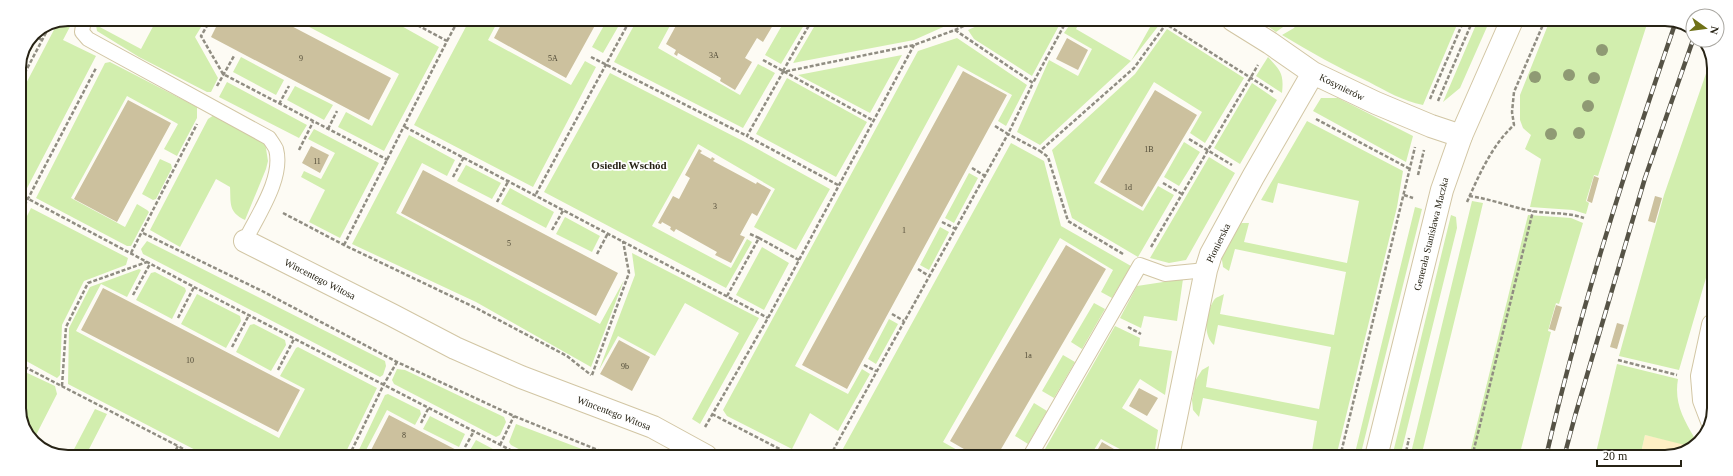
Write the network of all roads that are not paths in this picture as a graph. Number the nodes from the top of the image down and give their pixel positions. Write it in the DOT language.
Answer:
graph roads {
  1 [pos="83,26"];
  2 [pos="1243,26"];
  3 [pos="1509,26"];
  4 [pos="1313,73"];
  5 [pos="1461,136"];
  6 [pos="244,241"];
  7 [pos="1206,270"];
  8 [pos="1707,353"];
  9 [pos="1707,408"];
  10 [pos="695,450"];
  11 [pos="1033,450"];
  12 [pos="1169,450"];
  13 [pos="1378,450"];
  1 -- 6 [label="lane, Wincentego Witosa"];
  2 -- 4 [label="street, Kosynierów"];
  3 -- 5 [label="street, Generała Stanisława Maczka"];
  4 -- 5 [label="street, Kosynierów"];
  4 -- 7 [label="street, Pionierska"];
  5 -- 13 [label="street, Generała Stanisława Maczka"];
  6 -- 10 [label="street, Wincentego Witosa"];
  7 -- 11 [label="lane"];
  7 -- 12 [label="street, Pionierska"];
  8 -- 9 [label="street"];
}
